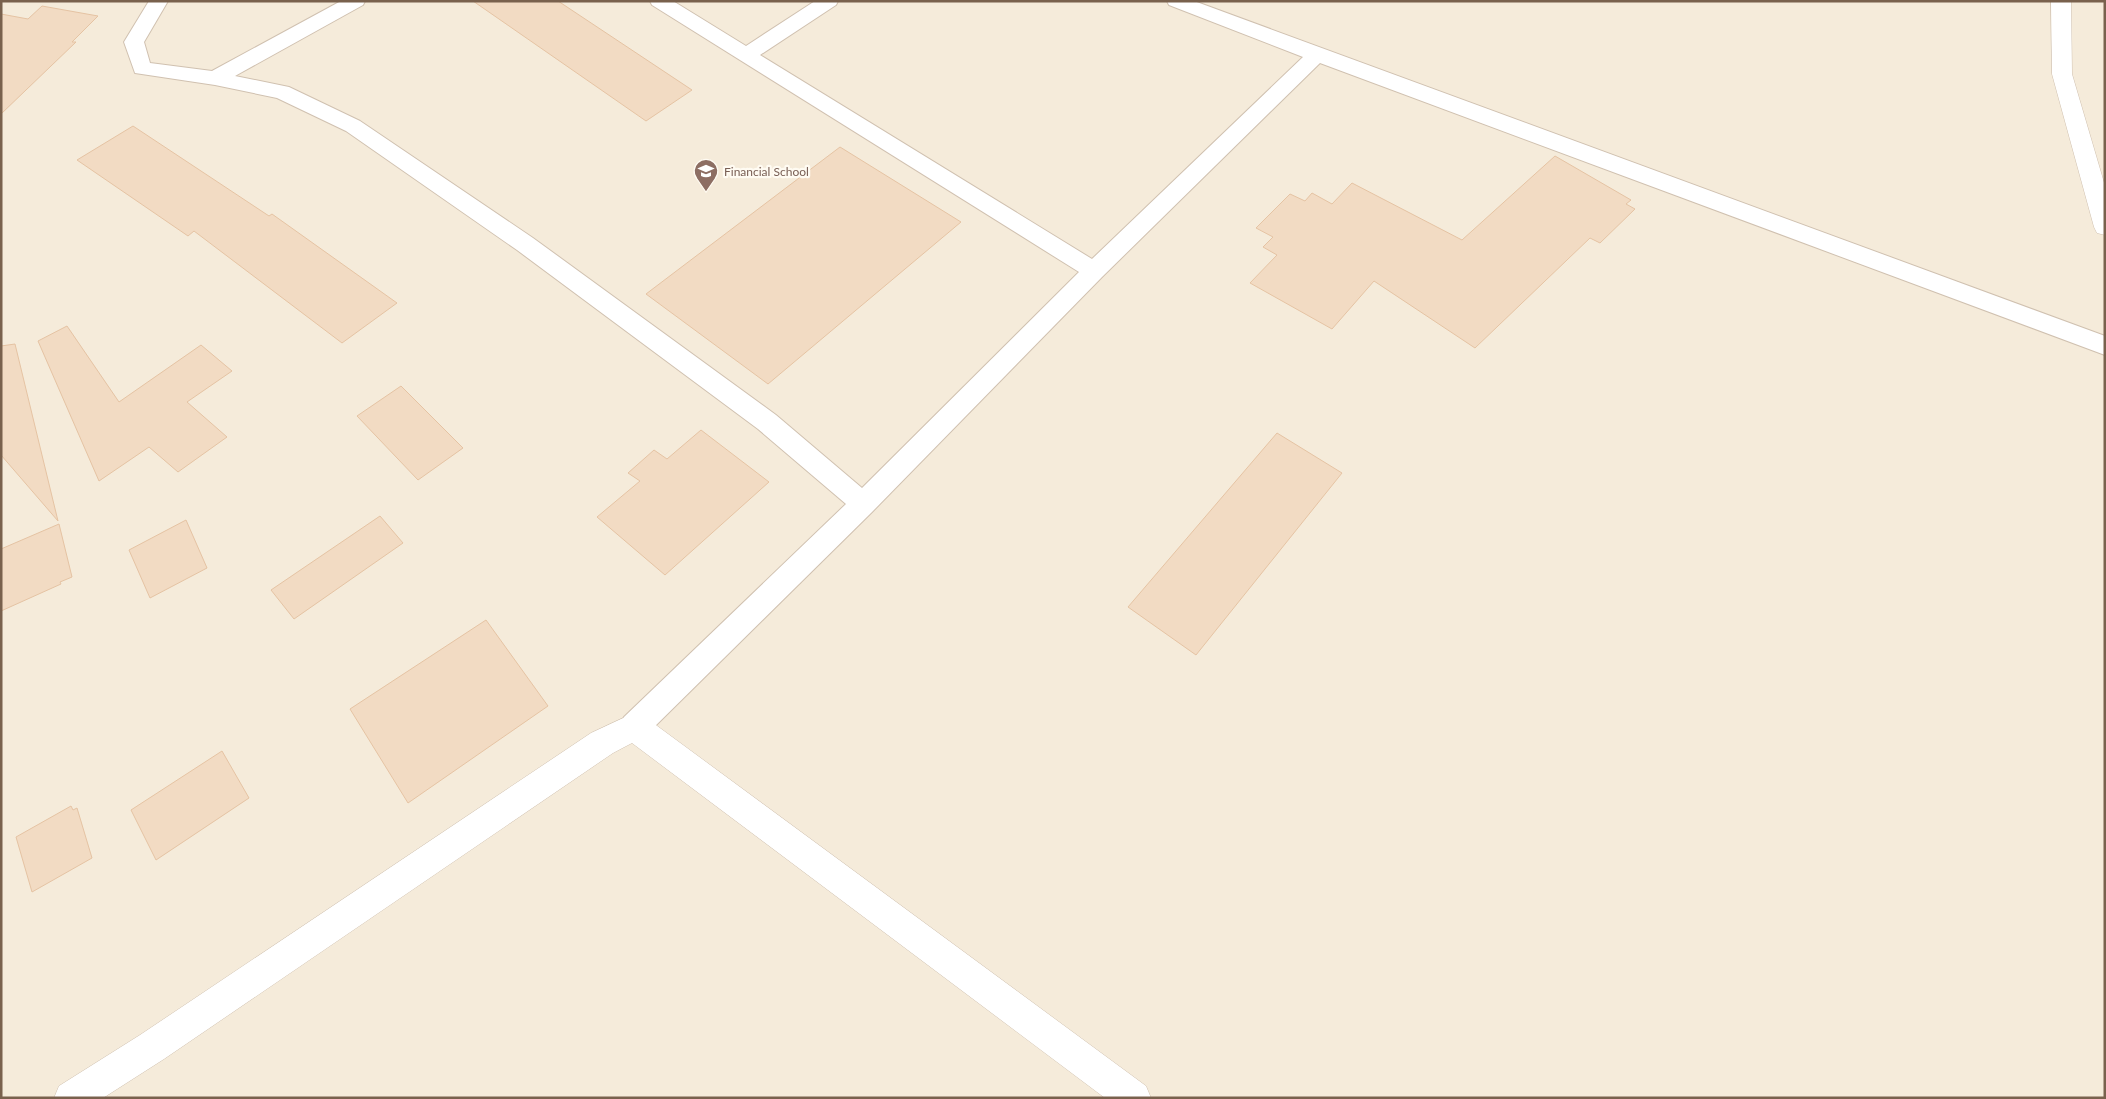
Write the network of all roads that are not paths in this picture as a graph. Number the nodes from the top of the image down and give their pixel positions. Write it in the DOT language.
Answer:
graph roads {
  1 [pos="158,1"];
  2 [pos="356,1"];
  3 [pos="659,1"];
  4 [pos="829,1"];
  5 [pos="1176,1"];
  6 [pos="2061,1"];
  7 [pos="748,54"];
  8 [pos="1317,56"];
  9 [pos="214,78"];
  10 [pos="2096,161"];
  11 [pos="2105,226"];
  12 [pos="1094,271"];
  13 [pos="2105,346"];
  14 [pos="863,504"];
  15 [pos="634,727"];
  16 [pos="71,1098"];
  17 [pos="1134,1098"];
  1 -- 9 [label="lane"];
  2 -- 9 [label="lane"];
  3 -- 7 [label="lane"];
  4 -- 7 [label="lane"];
  5 -- 8 [label="lane"];
  6 -- 10 [label="street"];
  7 -- 12 [label="lane"];
  8 -- 12 [label="lane"];
  8 -- 13 [label="lane"];
  9 -- 14 [label="lane"];
  10 -- 11 [label="street"];
  12 -- 14 [label="lane"];
  14 -- 15 [label="lane"];
  15 -- 16 [label="street"];
  15 -- 17 [label="street"];
}
